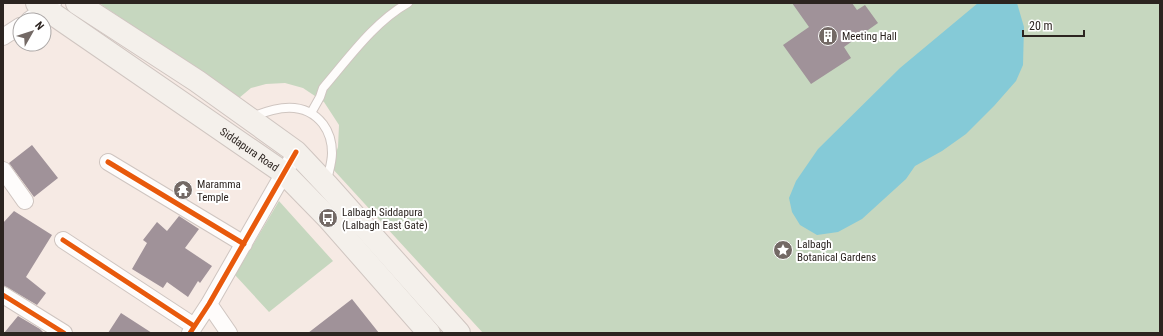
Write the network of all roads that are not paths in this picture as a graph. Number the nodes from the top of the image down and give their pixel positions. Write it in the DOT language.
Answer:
graph roads {
  1 [pos="77,3"];
  2 [pos="408,3"];
  3 [pos="41,9"];
  4 [pos="12,31"];
  5 [pos="3,37"];
  6 [pos="311,113"];
  7 [pos="250,119"];
  8 [pos="296,152"];
  9 [pos="108,162"];
  10 [pos="3,170"];
  11 [pos="284,173"];
  12 [pos="326,184"];
  13 [pos="25,201"];
  14 [pos="63,240"];
  15 [pos="244,244"];
  16 [pos="3,295"];
  17 [pos="209,304"];
  18 [pos="192,330"];
  19 [pos="64,333"];
  20 [pos="230,333"];
  21 [pos="429,333"];
  22 [pos="459,333"];
  1 -- 7 [label="main road"];
  2 -- 6 [label="lane"];
  3 -- 11 [label="main road, Siddapura Road"];
  4 -- 5 [label="street"];
  6 -- 7 [label="lane"];
  6 -- 12 [label="lane"];
  7 -- 8 [label="main road"];
  8 -- 11 [label="street"];
  8 -- 12 [label="main road"];
  9 -- 15 [label="street"];
  10 -- 13 [label="street"];
  11 -- 15 [label="street"];
  11 -- 21 [label="main road, Siddapura Road"];
  12 -- 22 [label="main road"];
  14 -- 18 [label="street"];
  15 -- 17 [label="street"];
  16 -- 19 [label="street"];
  17 -- 18 [label="street"];
  17 -- 20 [label="street"];
}
